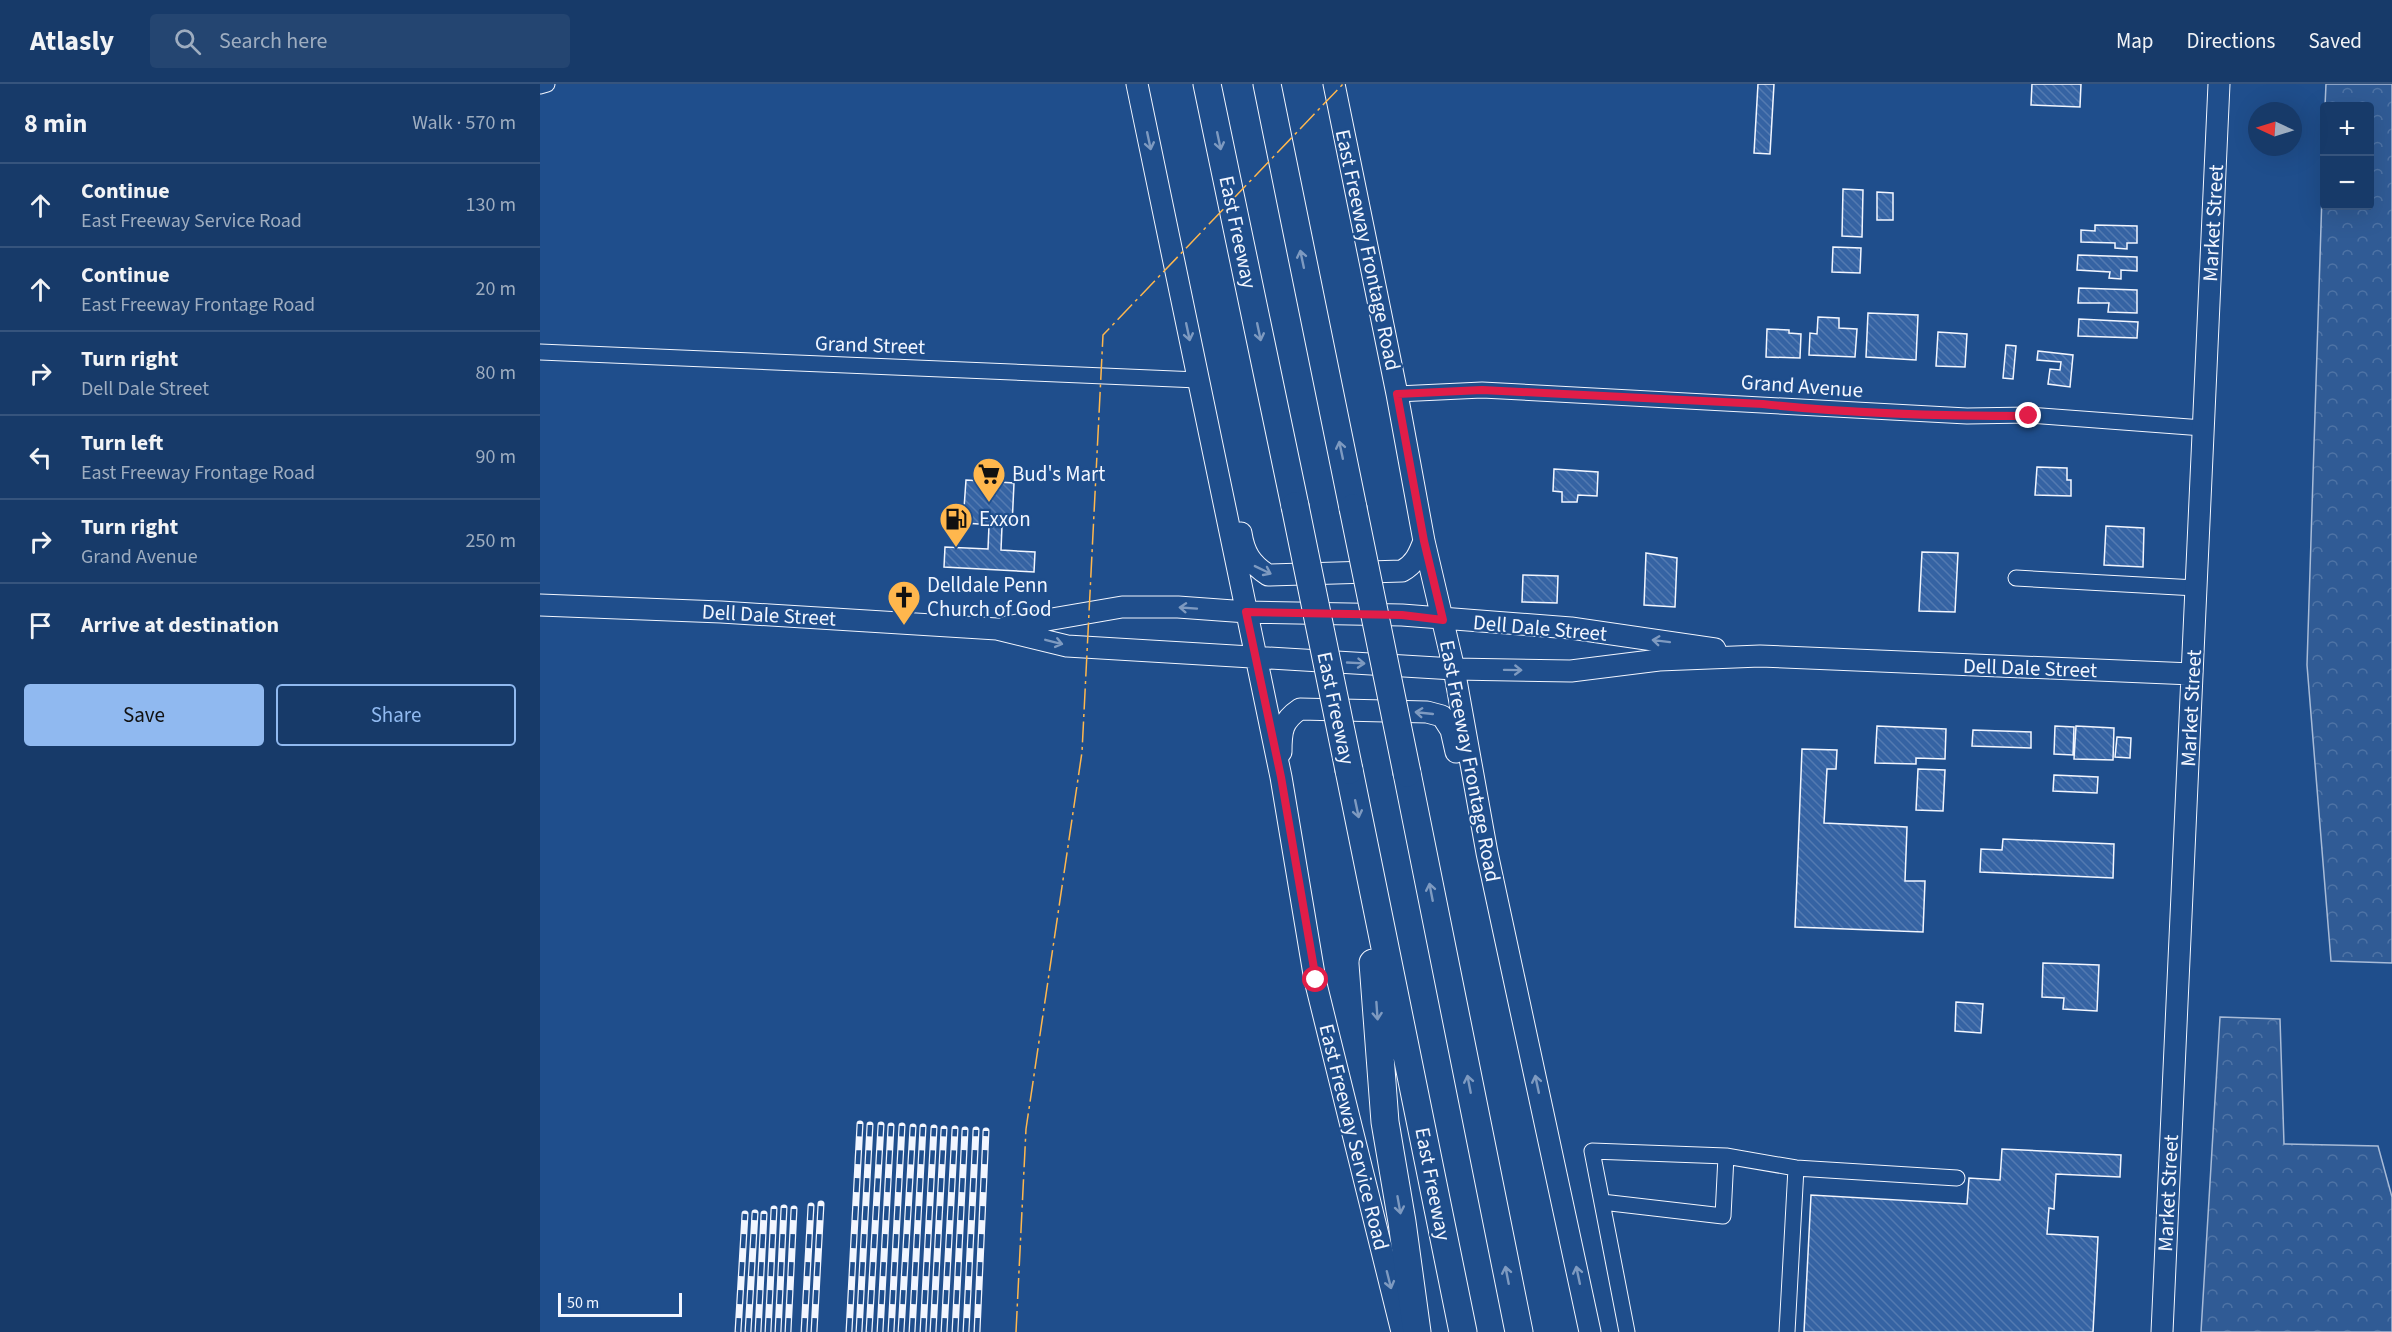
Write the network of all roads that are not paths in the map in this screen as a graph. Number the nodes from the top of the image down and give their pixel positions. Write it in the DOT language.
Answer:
graph roads {
  1 [pos="547,84"];
  2 [pos="1137,84"];
  3 [pos="1207,84"];
  4 [pos="1266,84"];
  5 [pos="1275,84"];
  6 [pos="1334,84"];
  7 [pos="2219,84"];
  8 [pos="540,86"];
  9 [pos="1287,184"];
  10 [pos="540,352"];
  11 [pos="1198,380"];
  12 [pos="1397,394"];
  13 [pos="1207,422"];
  14 [pos="2203,428"];
  15 [pos="1424,541"];
  16 [pos="2016,578"];
  17 [pos="2196,588"];
  18 [pos="540,605"];
  19 [pos="1246,612"];
  20 [pos="1443,620"];
  21 [pos="997,629"];
  22 [pos="1760,656"];
  23 [pos="1256,658"];
  24 [pos="1454,669"];
  25 [pos="2192,674"];
  26 [pos="1281,777"];
  27 [pos="1365,848"];
  28 [pos="1487,852"];
  29 [pos="1726,1156"];
  30 [pos="1796,1168"];
  31 [pos="1957,1178"];
  32 [pos="1602,1202"];
  33 [pos="1402,1332"];
  34 [pos="1417,1332"];
  35 [pos="1462,1332"];
  36 [pos="1519,1332"];
  37 [pos="1590,1332"];
  38 [pos="1627,1332"];
  39 [pos="1787,1332"];
  40 [pos="2162,1332"];
  1 -- 8 [label="street"];
  2 -- 11 [label="main road, one-way"];
  3 -- 27 [label="highway, East Freeway, one-way, bridge"];
  4 -- 9 [label="highway"];
  5 -- 9 [label="highway"];
  6 -- 12 [label="main road, East Freeway Frontage Road"];
  7 -- 14 [label="main road, Market Street"];
  36 -- 9 [label="highway, one-way, bridge"];
  10 -- 11 [label="street, Grand Street"];
  11 -- 13 [label="main road"];
  12 -- 14 [label="street, Grand Avenue"];
  12 -- 15 [label="main road, East Freeway Frontage Road"];
  13 -- 15 [label="main road, one-way"];
  13 -- 19 [label="main road"];
  14 -- 17 [label="main road, Market Street"];
  15 -- 20 [label="main road, East Freeway Frontage Road"];
  16 -- 17 [label="street"];
  17 -- 25 [label="main road, Market Street"];
  18 -- 21 [label="main road, Dell Dale Street"];
  19 -- 20 [label="main road, Dell Dale Street"];
  19 -- 21 [label="main road, Dell Dale Street, one-way"];
  19 -- 23 [label="main road"];
  22 -- 20 [label="main road, Dell Dale Street, one-way"];
  20 -- 24 [label="main road, East Freeway Frontage Road"];
  21 -- 23 [label="main road, Dell Dale Street, one-way"];
  24 -- 22 [label="main road, Dell Dale Street, one-way"];
  22 -- 25 [label="main road, Dell Dale Street"];
  23 -- 24 [label="main road, Dell Dale Street, one-way"];
  23 -- 26 [label="main road, East Freeway Service Road"];
  24 -- 28 [label="main road, East Freeway Frontage Road"];
  25 -- 40 [label="main road, Market Street"];
  28 -- 26 [label="main road, one-way"];
  26 -- 33 [label="main road, East Freeway Service Road, one-way"];
  27 -- 34 [label="highway, one-way"];
  27 -- 35 [label="highway, East Freeway"];
  37 -- 28 [label="main road, East Freeway Frontage Road, one-way"];
  29 -- 30 [label="street"];
  29 -- 32 [label="street"];
  29 -- 32 [label="street"];
  30 -- 31 [label="street"];
  30 -- 39 [label="street"];
  32 -- 38 [label="street"];
}
